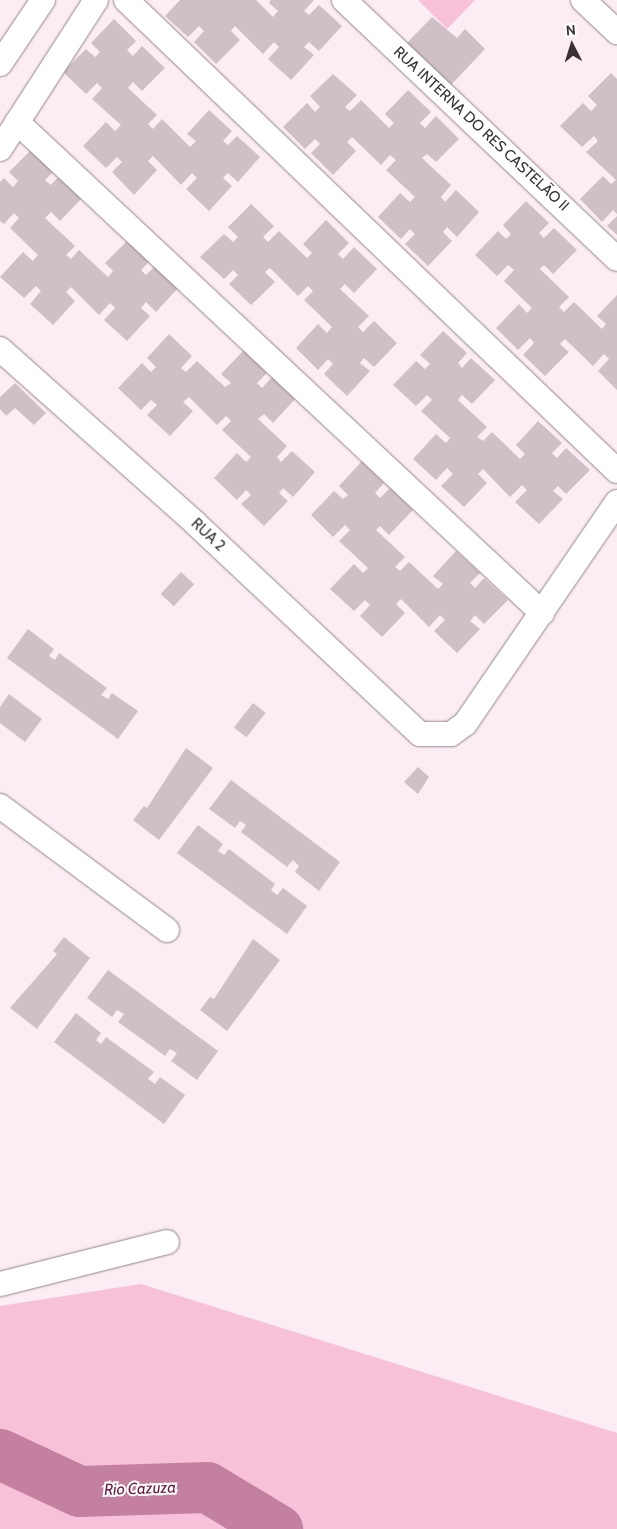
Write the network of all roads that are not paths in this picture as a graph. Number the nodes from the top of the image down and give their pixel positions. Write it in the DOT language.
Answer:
graph roads {
  1 [pos="43,0"];
  2 [pos="96,0"];
  3 [pos="126,0"];
  4 [pos="344,0"];
  5 [pos="582,0"];
  6 [pos="617,32"];
  7 [pos="0,64"];
  8 [pos="17,122"];
  9 [pos="0,149"];
  10 [pos="617,258"];
  11 [pos="0,349"];
  12 [pos="617,471"];
  13 [pos="617,502"];
  14 [pos="542,612"];
  15 [pos="0,806"];
  16 [pos="167,930"];
  17 [pos="167,1242"];
  18 [pos="0,1284"];
  1 -- 7 [label="street"];
  2 -- 8 [label="street"];
  3 -- 12 [label="street"];
  4 -- 10 [label="street, RUA INTERNA DO RES CASTELÃO II"];
  5 -- 6 [label="street"];
  8 -- 9 [label="street"];
  8 -- 14 [label="street"];
  11 -- 14 [label="street, RUA 2"];
  13 -- 14 [label="street"];
  15 -- 16 [label="street"];
  17 -- 18 [label="street"];
}
